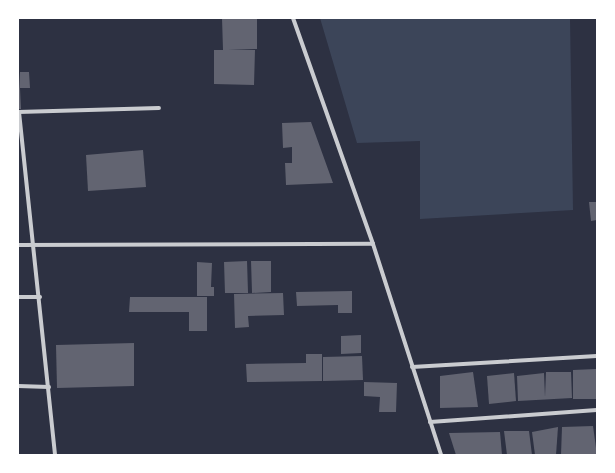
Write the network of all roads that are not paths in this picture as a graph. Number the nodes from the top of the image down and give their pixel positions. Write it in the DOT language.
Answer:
graph roads {
  1 [pos="293,18"];
  2 [pos="159,108"];
  3 [pos="18,112"];
  4 [pos="34,244"];
  5 [pos="372,244"];
  6 [pos="18,245"];
  7 [pos="18,297"];
  8 [pos="40,297"];
  9 [pos="597,356"];
  10 [pos="412,367"];
  11 [pos="18,386"];
  12 [pos="49,387"];
  13 [pos="597,410"];
  14 [pos="430,422"];
  15 [pos="55,455"];
  16 [pos="441,455"];
  1 -- 5 [label="street"];
  2 -- 3 [label="street"];
  3 -- 4 [label="street"];
  4 -- 5 [label="street"];
  4 -- 6 [label="street"];
  4 -- 8 [label="street"];
  5 -- 10 [label="street"];
  7 -- 8 [label="street"];
  8 -- 12 [label="street"];
  9 -- 10 [label="street"];
  10 -- 14 [label="street"];
  11 -- 12 [label="street"];
  12 -- 15 [label="street"];
  13 -- 14 [label="street"];
  14 -- 16 [label="street"];
}
